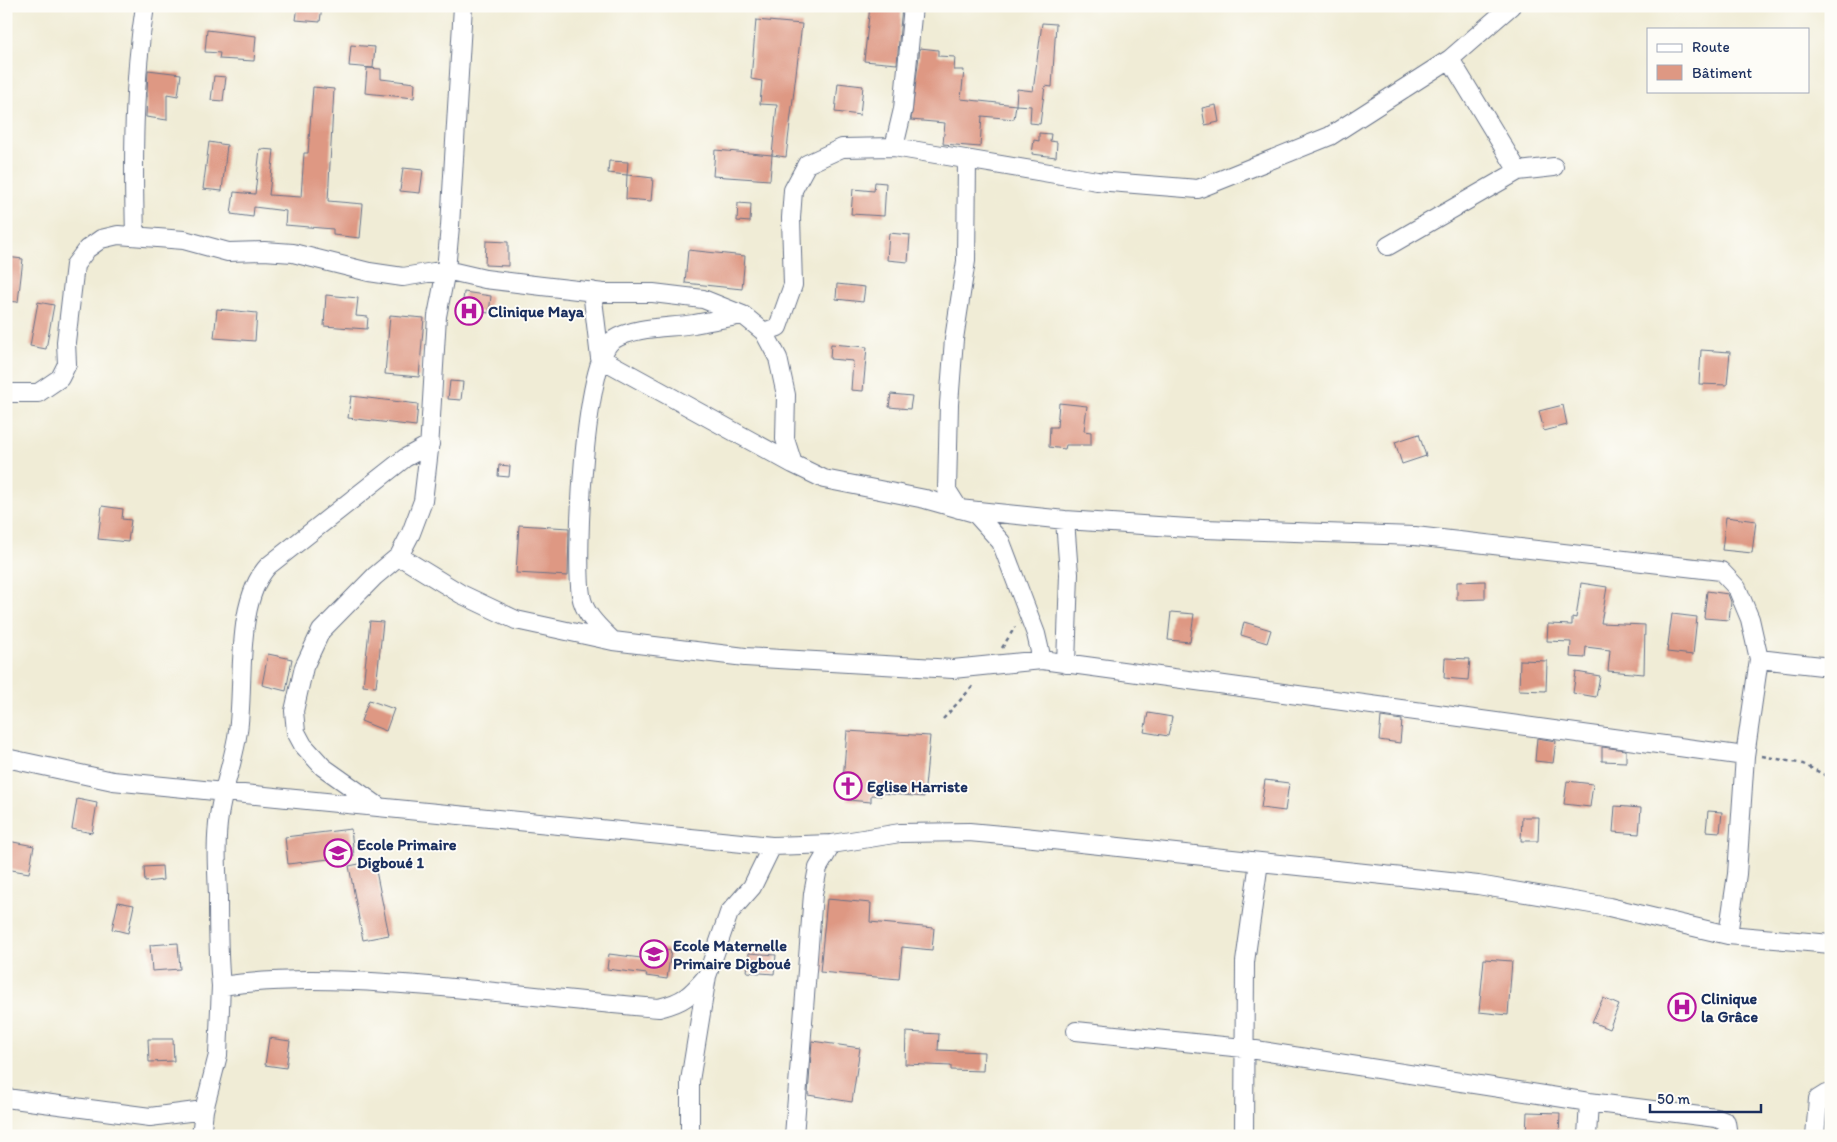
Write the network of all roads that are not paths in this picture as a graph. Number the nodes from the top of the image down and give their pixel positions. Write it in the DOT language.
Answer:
graph roads {
  1 [pos="145,6"];
  2 [pos="463,6"];
  3 [pos="913,6"];
  4 [pos="1511,6"];
  5 [pos="1450,60"];
  6 [pos="894,147"];
  7 [pos="967,160"];
  8 [pos="1554,167"];
  9 [pos="1518,171"];
  10 [pos="135,236"];
  11 [pos="1388,246"];
  12 [pos="446,270"];
  13 [pos="592,291"];
  14 [pos="743,315"];
  15 [pos="764,332"];
  16 [pos="600,358"];
  17 [pos="6,393"];
  18 [pos="430,444"];
  19 [pos="792,464"];
  20 [pos="959,509"];
  21 [pos="1065,520"];
  22 [pos="399,556"];
  23 [pos="613,641"];
  24 [pos="1759,659"];
  25 [pos="1042,660"];
  26 [pos="1066,664"];
  27 [pos="1831,667"];
  28 [pos="1745,756"];
  29 [pos="6,758"];
  30 [pos="224,792"];
  31 [pos="380,808"];
  32 [pos="832,844"];
  33 [pos="772,846"];
  34 [pos="1259,862"];
  35 [pos="1728,935"];
  36 [pos="1831,944"];
  37 [pos="707,976"];
  38 [pos="221,986"];
  39 [pos="1076,1031"];
  40 [pos="1243,1048"];
  41 [pos="1831,1094"];
  42 [pos="6,1098"];
  43 [pos="1589,1102"];
  44 [pos="204,1110"];
  45 [pos="201,1136"];
  46 [pos="690,1136"];
  47 [pos="794,1136"];
  48 [pos="1244,1136"];
  49 [pos="1587,1136"];
  50 [pos="1728,1136"];
  51 [pos="1815,1136"];
  1 -- 10 [label="street"];
  2 -- 12 [label="street"];
  3 -- 6 [label="street"];
  4 -- 5 [label="street"];
  5 -- 7 [label="street"];
  5 -- 9 [label="street"];
  6 -- 7 [label="street"];
  6 -- 15 [label="street"];
  7 -- 20 [label="street"];
  8 -- 9 [label="street"];
  9 -- 11 [label="street"];
  10 -- 12 [label="street"];
  10 -- 17 [label="street"];
  12 -- 13 [label="street"];
  12 -- 18 [label="street"];
  13 -- 14 [label="street"];
  13 -- 16 [label="street"];
  14 -- 15 [label="street"];
  14 -- 16 [label="street"];
  15 -- 19 [label="street"];
  16 -- 19 [label="street"];
  16 -- 23 [label="street"];
  18 -- 22 [label="street"];
  18 -- 30 [label="street"];
  19 -- 20 [label="street"];
  20 -- 21 [label="street"];
  20 -- 25 [label="street"];
  21 -- 24 [label="street"];
  21 -- 26 [label="street"];
  22 -- 23 [label="street"];
  22 -- 31 [label="street"];
  23 -- 25 [label="street"];
  24 -- 27 [label="street"];
  24 -- 28 [label="street"];
  25 -- 26 [label="street"];
  26 -- 28 [label="street"];
  28 -- 35 [label="street"];
  29 -- 30 [label="street"];
  30 -- 31 [label="street"];
  30 -- 38 [label="street"];
  31 -- 33 [label="street"];
  32 -- 33 [label="street"];
  32 -- 34 [label="street"];
  32 -- 47 [label="street"];
  33 -- 37 [label="street"];
  34 -- 35 [label="street"];
  34 -- 40 [label="street"];
  35 -- 36 [label="street"];
  37 -- 38 [label="street"];
  37 -- 46 [label="street"];
  38 -- 44 [label="street"];
  39 -- 40 [label="street"];
  40 -- 43 [label="street"];
  40 -- 48 [label="street"];
  41 -- 51 [label="street"];
  42 -- 44 [label="street"];
  43 -- 49 [label="street"];
  43 -- 50 [label="street"];
  44 -- 45 [label="street"];
}
